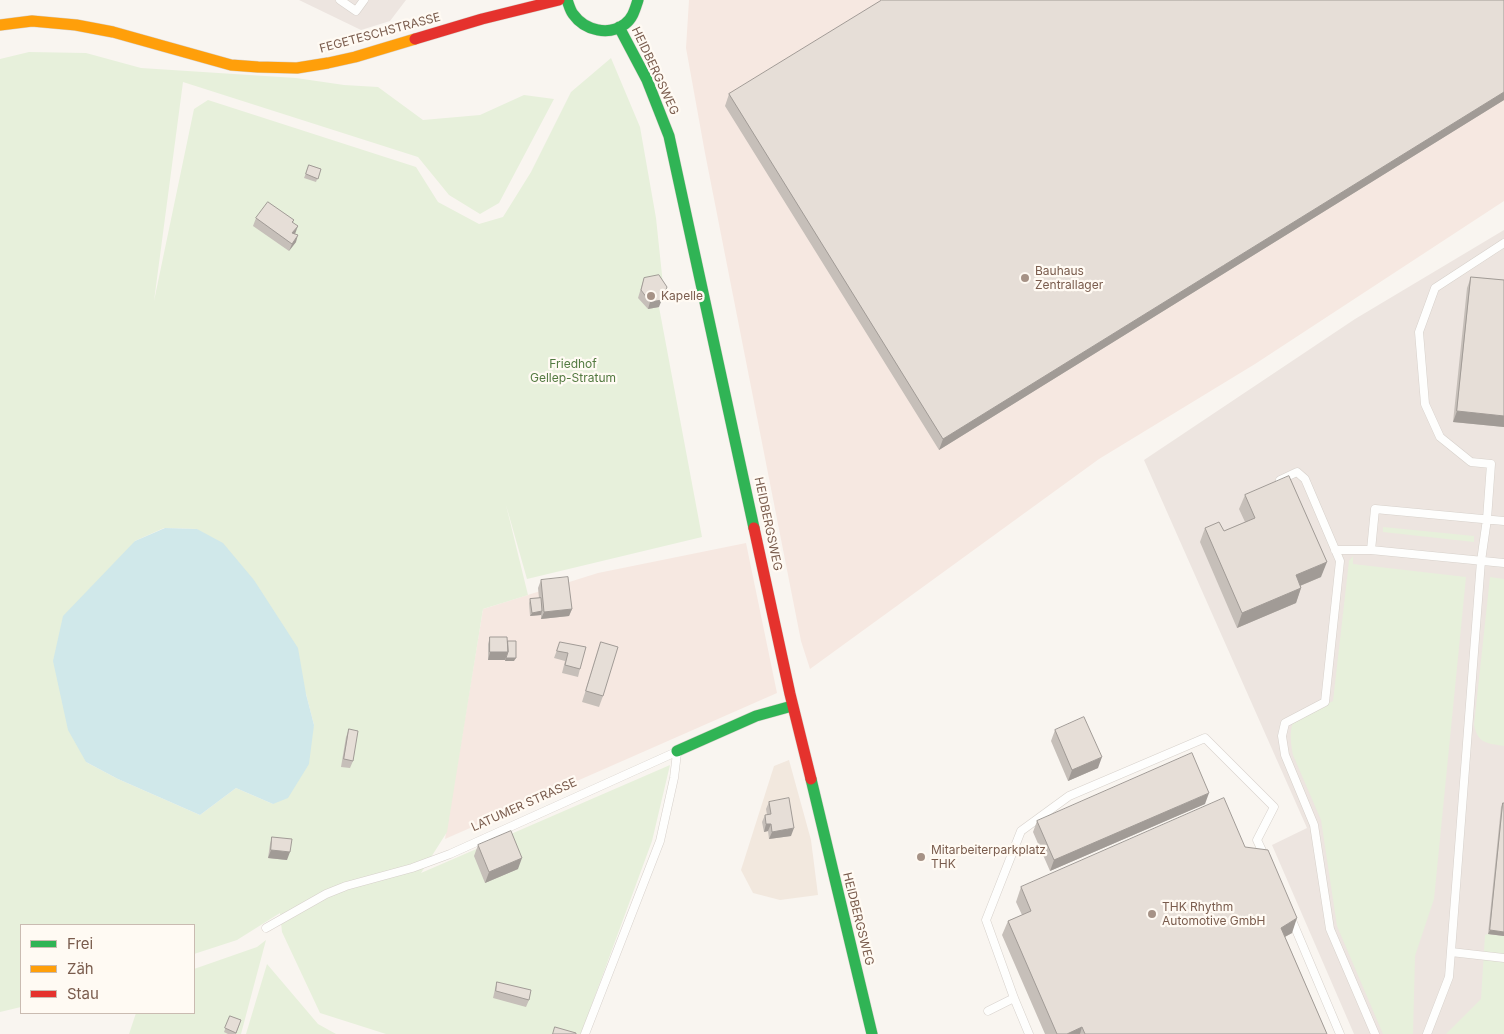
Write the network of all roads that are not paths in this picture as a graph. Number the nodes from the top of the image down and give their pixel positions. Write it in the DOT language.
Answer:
graph roads {
  1 [pos="340,0"];
  2 [pos="364,0"];
  3 [pos="560,0"];
  4 [pos="567,0"];
  5 [pos="638,0"];
  6 [pos="0,25"];
  7 [pos="619,27"];
  8 [pos="1504,242"];
  9 [pos="1275,482"];
  10 [pos="1487,519"];
  11 [pos="1504,521"];
  12 [pos="1335,550"];
  13 [pos="1371,550"];
  14 [pos="1481,561"];
  15 [pos="1504,563"];
  16 [pos="792,706"];
  17 [pos="678,751"];
  18 [pos="1268,866"];
  19 [pos="1287,910"];
  20 [pos="266,928"];
  21 [pos="1451,952"];
  22 [pos="1504,958"];
  23 [pos="1014,998"];
  24 [pos="988,1011"];
  25 [pos="585,1034"];
  26 [pos="872,1034"];
  27 [pos="1029,1034"];
  28 [pos="1340,1034"];
  29 [pos="1375,1034"];
  30 [pos="1427,1034"];
  1 -- 2 [label="lane"];
  3 -- 6 [label="street, FEGETESCHSTRASSE"];
  4 -- 7 [label="street"];
  5 -- 7 [label="street"];
  7 -- 16 [label="street, HEIDBERGSWEG"];
  8 -- 10 [label="lane"];
  9 -- 12 [label="lane"];
  10 -- 11 [label="lane"];
  10 -- 13 [label="lane"];
  10 -- 14 [label="lane"];
  12 -- 13 [label="lane"];
  12 -- 29 [label="lane"];
  13 -- 14 [label="lane"];
  14 -- 15 [label="lane"];
  14 -- 21 [label="lane"];
  16 -- 17 [label="street, LATUMER STRASSE"];
  16 -- 26 [label="street, HEIDBERGSWEG"];
  17 -- 20 [label="lane, LATUMER STRASSE"];
  17 -- 25 [label="lane"];
  18 -- 23 [label="lane"];
  19 -- 28 [label="lane"];
  21 -- 22 [label="lane"];
  21 -- 30 [label="lane"];
  23 -- 24 [label="lane"];
  23 -- 27 [label="lane"];
}
